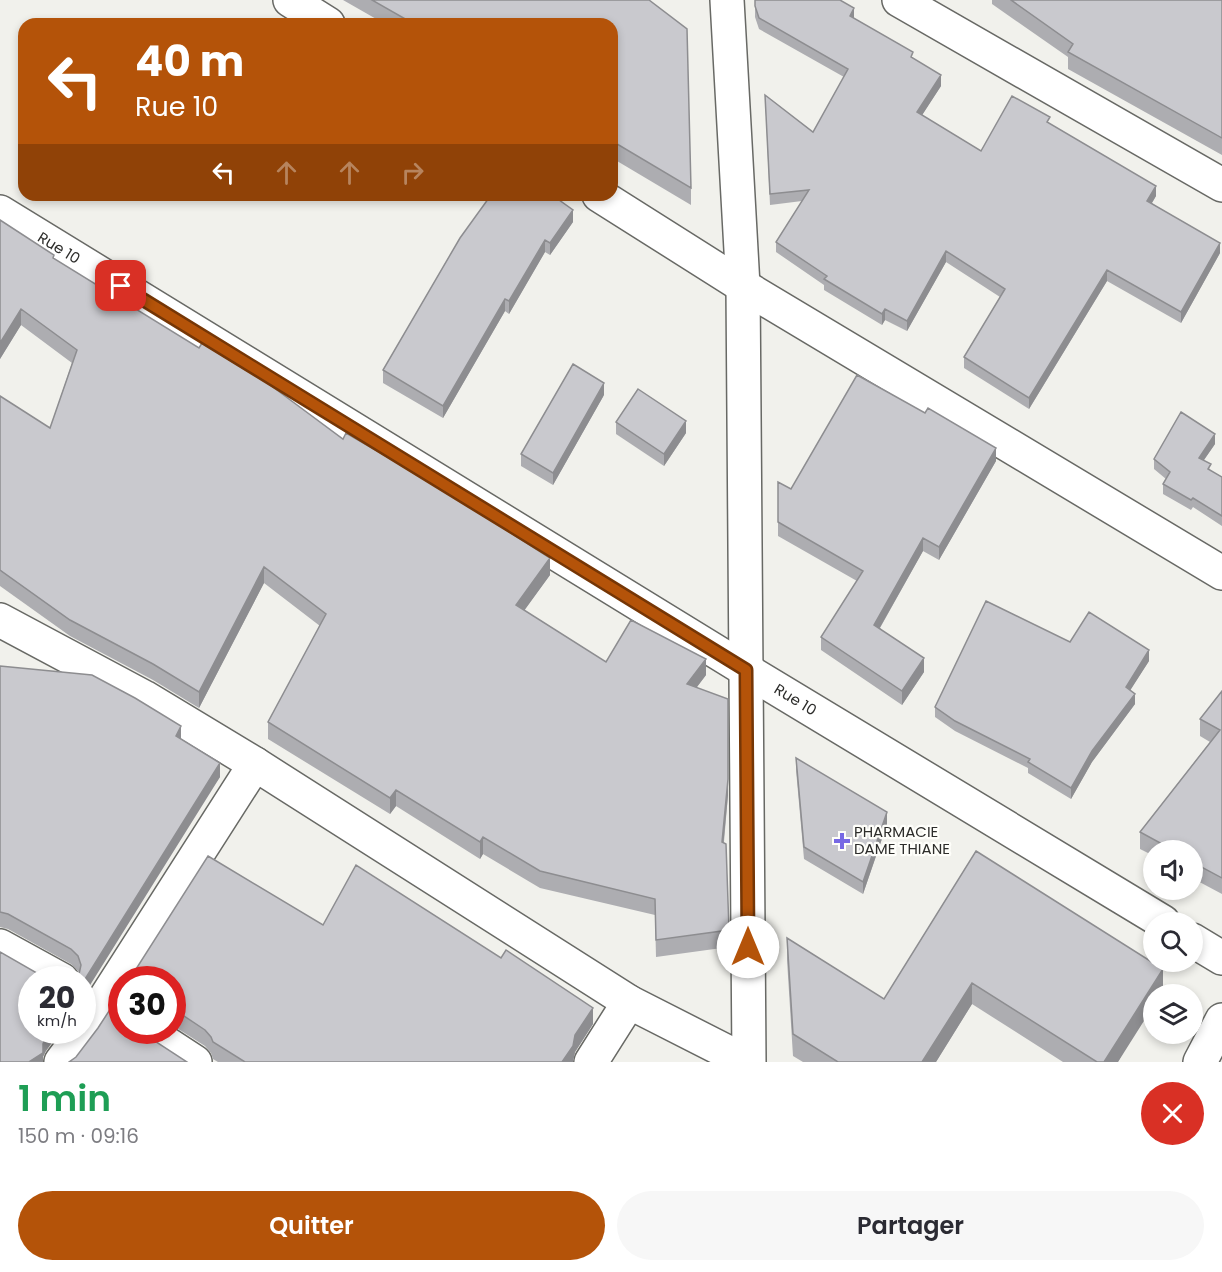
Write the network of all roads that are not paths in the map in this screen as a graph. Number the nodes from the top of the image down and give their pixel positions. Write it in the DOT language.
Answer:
graph roads {
  1 [pos="290,0"];
  2 [pos="728,0"];
  3 [pos="899,0"];
  4 [pos="318,18"];
  5 [pos="1222,186"];
  6 [pos="608,201"];
  7 [pos="0,212"];
  8 [pos="743,286"];
  9 [pos="1222,573"];
  10 [pos="0,620"];
  11 [pos="746,670"];
  12 [pos="255,764"];
  13 [pos="1146,912"];
  14 [pos="0,946"];
  15 [pos="1203,947"];
  16 [pos="1222,958"];
  17 [pos="36,966"];
  18 [pos="629,1002"];
  19 [pos="102,1003"];
  20 [pos="1222,1020"];
  21 [pos="167,1044"];
  22 [pos="61,1062"];
  23 [pos="195,1062"];
  24 [pos="591,1062"];
  25 [pos="748,1062"];
  26 [pos="1200,1062"];
  1 -- 4 [label="street"];
  2 -- 8 [label="street"];
  3 -- 5 [label="street"];
  6 -- 8 [label="street"];
  7 -- 11 [label="street, Rue 10"];
  8 -- 9 [label="street"];
  8 -- 11 [label="street"];
  10 -- 12 [label="street"];
  11 -- 13 [label="street, Rue 10"];
  11 -- 25 [label="street"];
  12 -- 18 [label="street"];
  12 -- 19 [label="street"];
  14 -- 17 [label="street"];
  15 -- 16 [label="street"];
  18 -- 24 [label="street"];
  18 -- 25 [label="street"];
  19 -- 22 [label="street"];
  20 -- 26 [label="street"];
  21 -- 23 [label="street"];
}
